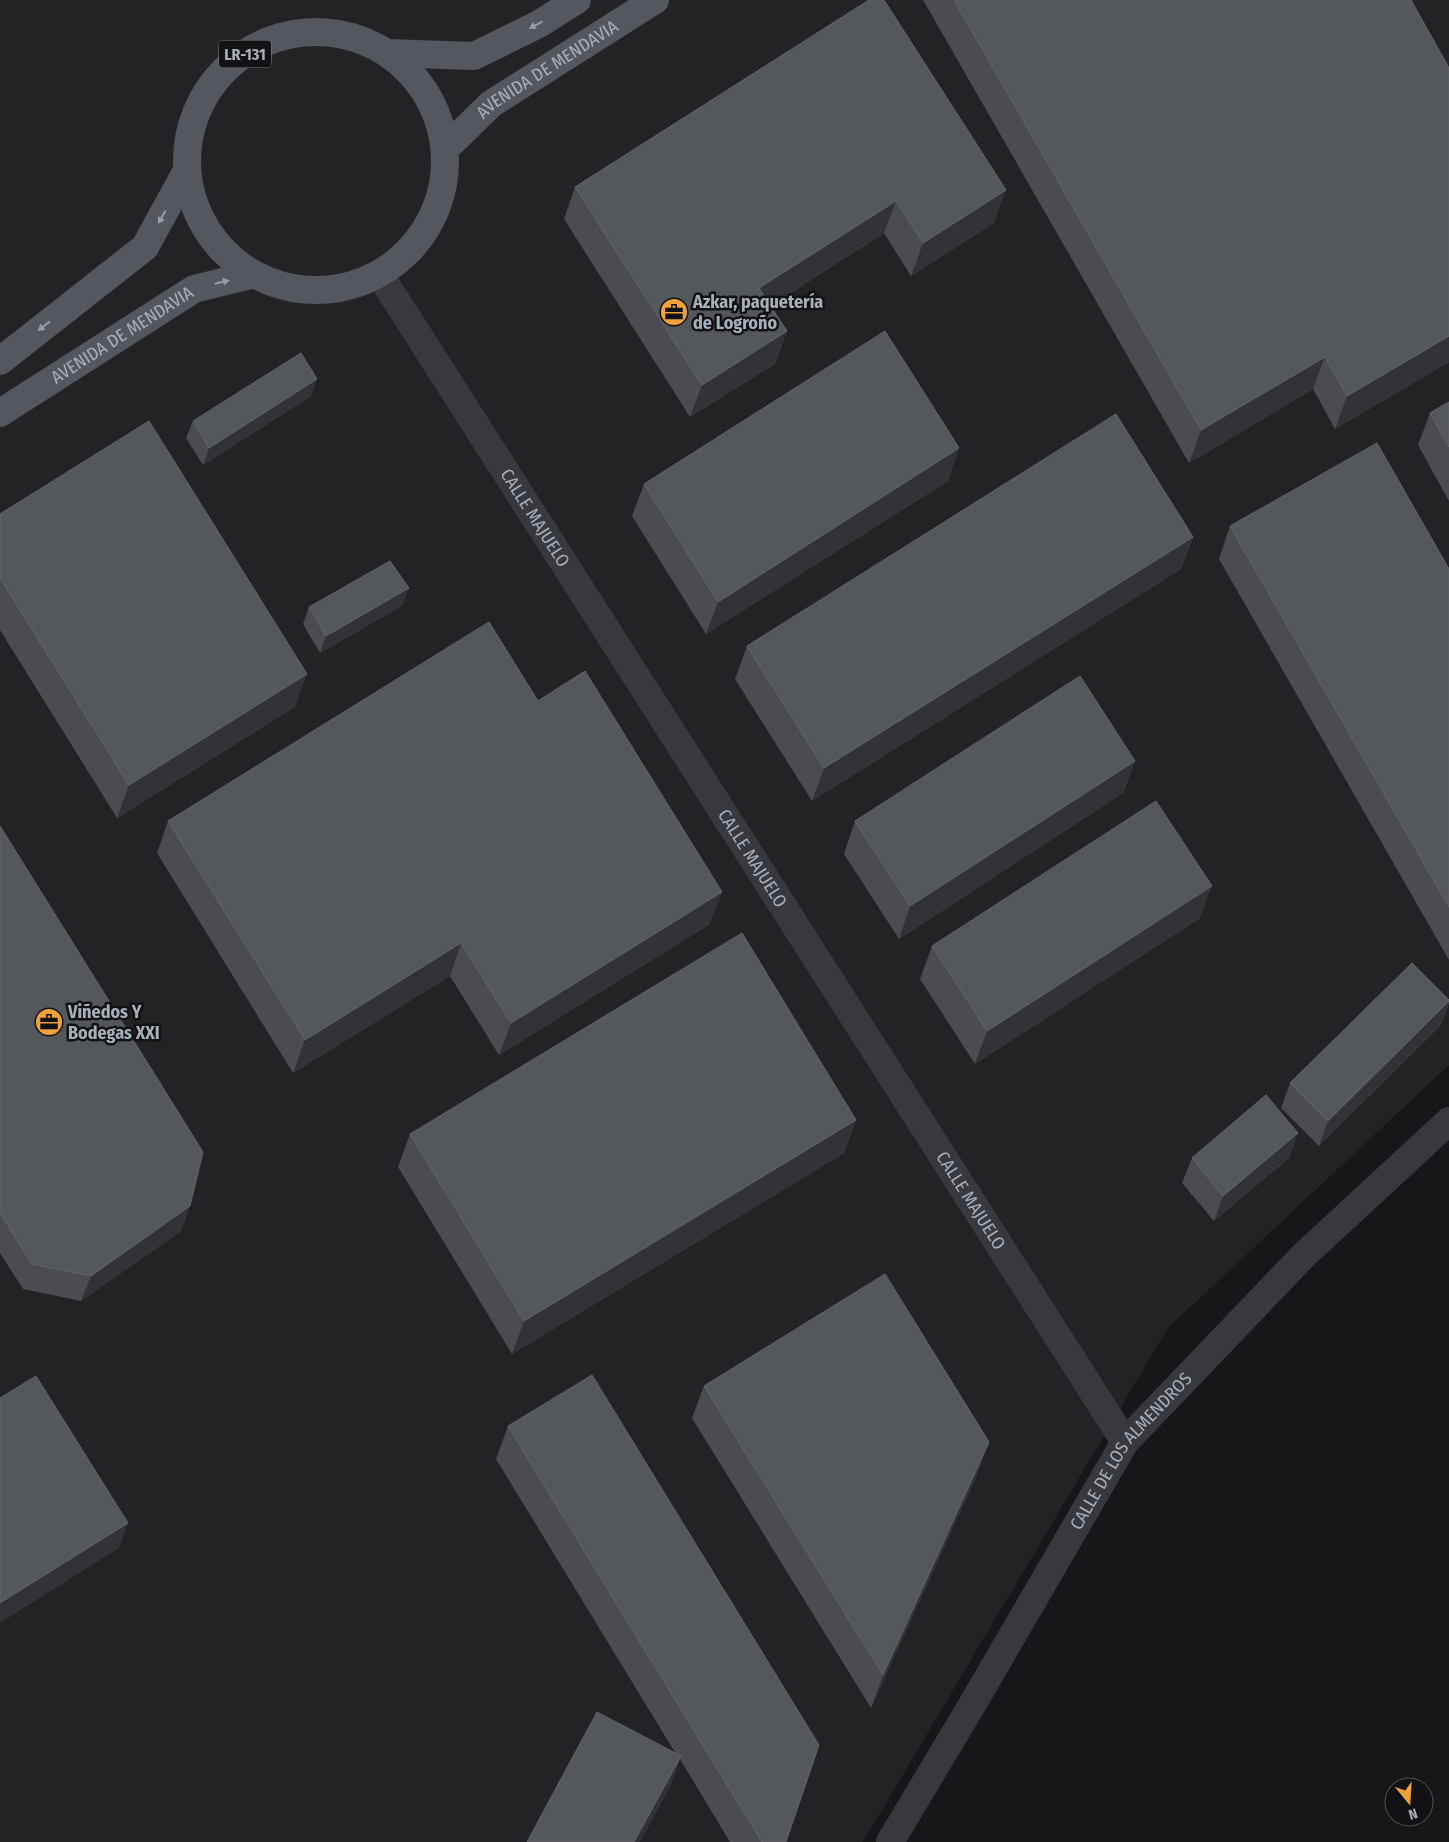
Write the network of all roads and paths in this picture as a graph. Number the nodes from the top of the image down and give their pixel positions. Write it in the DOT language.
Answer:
graph roads {
  1 [pos="577,0"];
  2 [pos="655,0"];
  3 [pos="388,52"];
  4 [pos="446,148"];
  5 [pos="185,174"];
  6 [pos="251,275"];
  7 [pos="380,275"];
  8 [pos="0,361"];
  9 [pos="0,413"];
  10 [pos="1449,1121"];
  11 [pos="1125,1442"];
  12 [pos="890,1842"];
  1 -- 3 [label="main road, LR-131, one-way"];
  2 -- 4 [label="main road, AVENIDA DE MENDAVIA"];
  3 -- 4 [label="main road, LR-131"];
  3 -- 5 [label="main road, LR-131"];
  4 -- 7 [label="main road, LR-131"];
  5 -- 6 [label="main road, LR-131"];
  5 -- 8 [label="main road, LR-131, one-way"];
  6 -- 7 [label="main road, LR-131"];
  9 -- 6 [label="main road, AVENIDA DE MENDAVIA / LR-131, one-way"];
  7 -- 11 [label="street, CALLE MAJUELO"];
  10 -- 11 [label="street, CALLE DE LOS ALMENDROS"];
  11 -- 12 [label="street, CALLE DE LOS ALMENDROS"];
}
